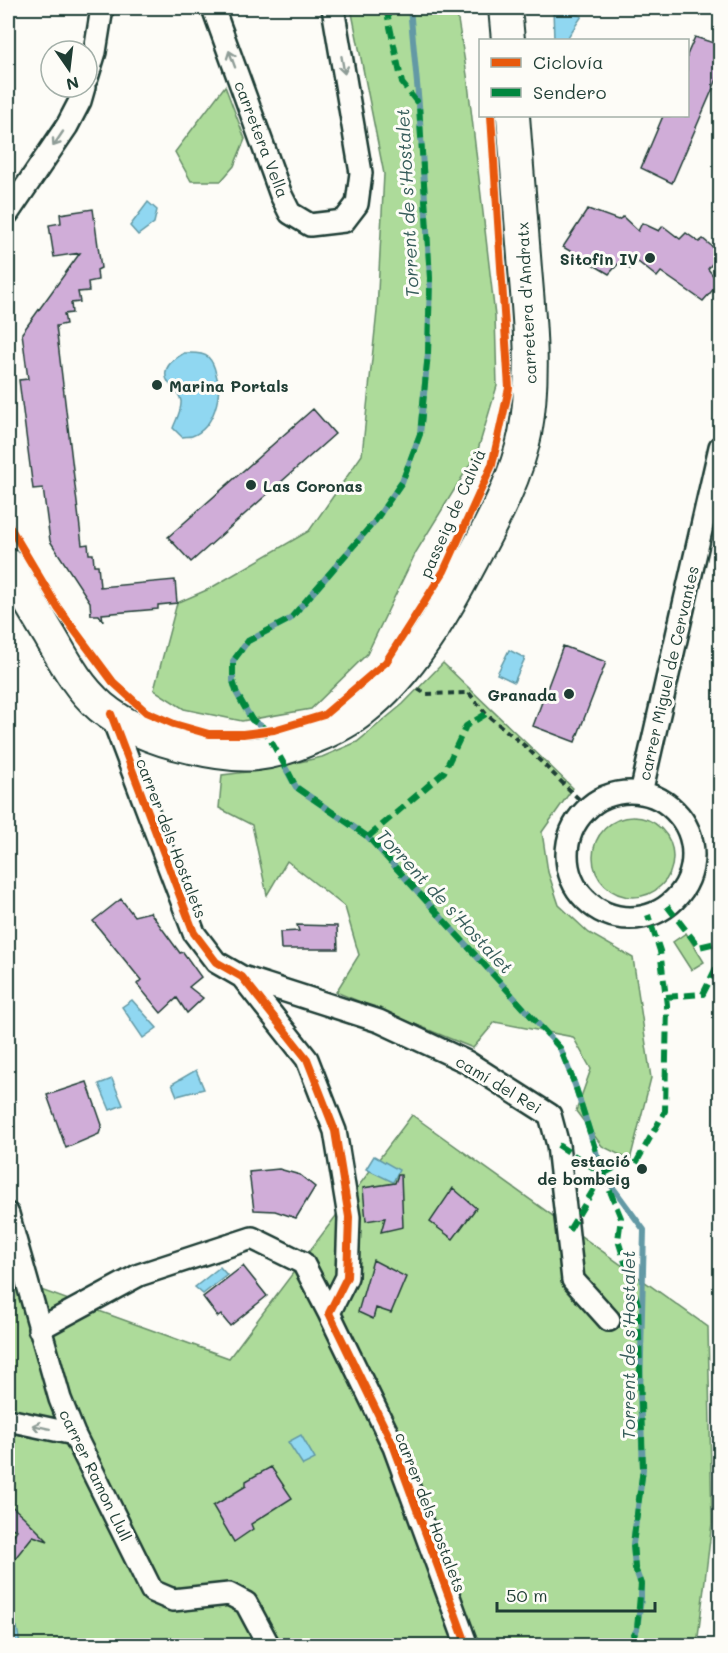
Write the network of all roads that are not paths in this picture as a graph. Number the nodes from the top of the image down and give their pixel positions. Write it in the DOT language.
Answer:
graph roads {
  1 [pos="102,8"];
  2 [pos="213,8"];
  3 [pos="333,8"];
  4 [pos="505,8"];
  5 [pos="97,39"];
  6 [pos="508,39"];
  7 [pos="81,99"];
  8 [pos="513,117"];
  9 [pos="8,213"];
  10 [pos="720,447"];
  11 [pos="8,565"];
  12 [pos="111,714"];
  13 [pos="641,793"];
  14 [pos="243,977"];
  15 [pos="8,1214"];
  16 [pos="329,1313"];
  17 [pos="609,1320"];
  18 [pos="39,1329"];
  19 [pos="8,1420"];
  20 [pos="75,1434"];
  21 [pos="269,1646"];
  22 [pos="467,1646"];
  1 -- 5 [label="street"];
  3 -- 2 [label="street, carretera Vella, one-way"];
  4 -- 6 [label="main road"];
  7 -- 9 [label="street, one-way"];
  8 -- 12 [label="main road, carretera d'Andratx"];
  10 -- 13 [label="street, carrer Miguel de Cervantes"];
  11 -- 12 [label="main road, carretera d'Andratx"];
  12 -- 14 [label="street, carrer dels Hostalets"];
  13 -- 13 [label="street"];
  14 -- 16 [label="street, carrer dels Hostalets"];
  14 -- 17 [label="street, camí del Rei"];
  15 -- 18 [label="street, carrer Ramon Llull"];
  16 -- 18 [label="street"];
  16 -- 22 [label="street, carrer dels Hostalets"];
  18 -- 20 [label="street, carrer Ramon Llull"];
  20 -- 19 [label="street, one-way"];
  20 -- 21 [label="street, carrer Ramon Llull"];
}
